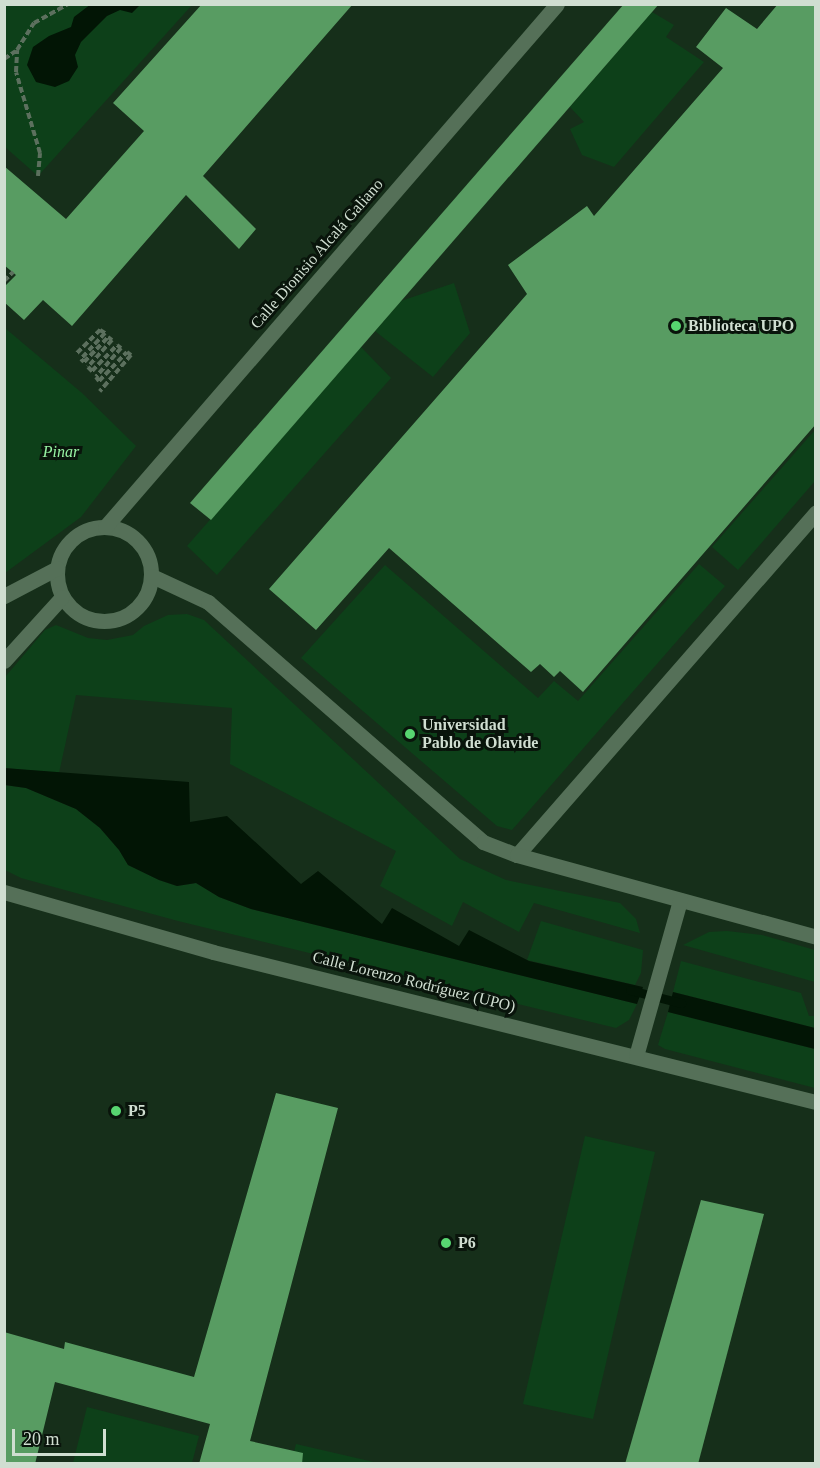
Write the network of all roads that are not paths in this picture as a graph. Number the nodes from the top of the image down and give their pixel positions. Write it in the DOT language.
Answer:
graph roads {
  1 [pos="557,4"];
  2 [pos="816,512"];
  3 [pos="105,527"];
  4 [pos="57,568"];
  5 [pos="152,576"];
  6 [pos="4,596"];
  7 [pos="62,597"];
  8 [pos="4,661"];
  9 [pos="517,855"];
  10 [pos="4,892"];
  11 [pos="680,900"];
  12 [pos="816,938"];
  13 [pos="636,1056"];
  14 [pos="816,1102"];
  1 -- 3 [label="street, Calle Dionisio Alcalá Galiano"];
  2 -- 9 [label="street"];
  3 -- 4 [label="street"];
  3 -- 5 [label="street"];
  4 -- 6 [label="street"];
  4 -- 7 [label="street"];
  5 -- 7 [label="street"];
  5 -- 9 [label="street"];
  7 -- 8 [label="street"];
  9 -- 11 [label="street"];
  10 -- 13 [label="street, Calle Lorenzo Rodríguez (UPO)"];
  11 -- 12 [label="street"];
  11 -- 13 [label="street"];
  13 -- 14 [label="street, Calle Lorenzo Rodríguez (UPO)"];
}
